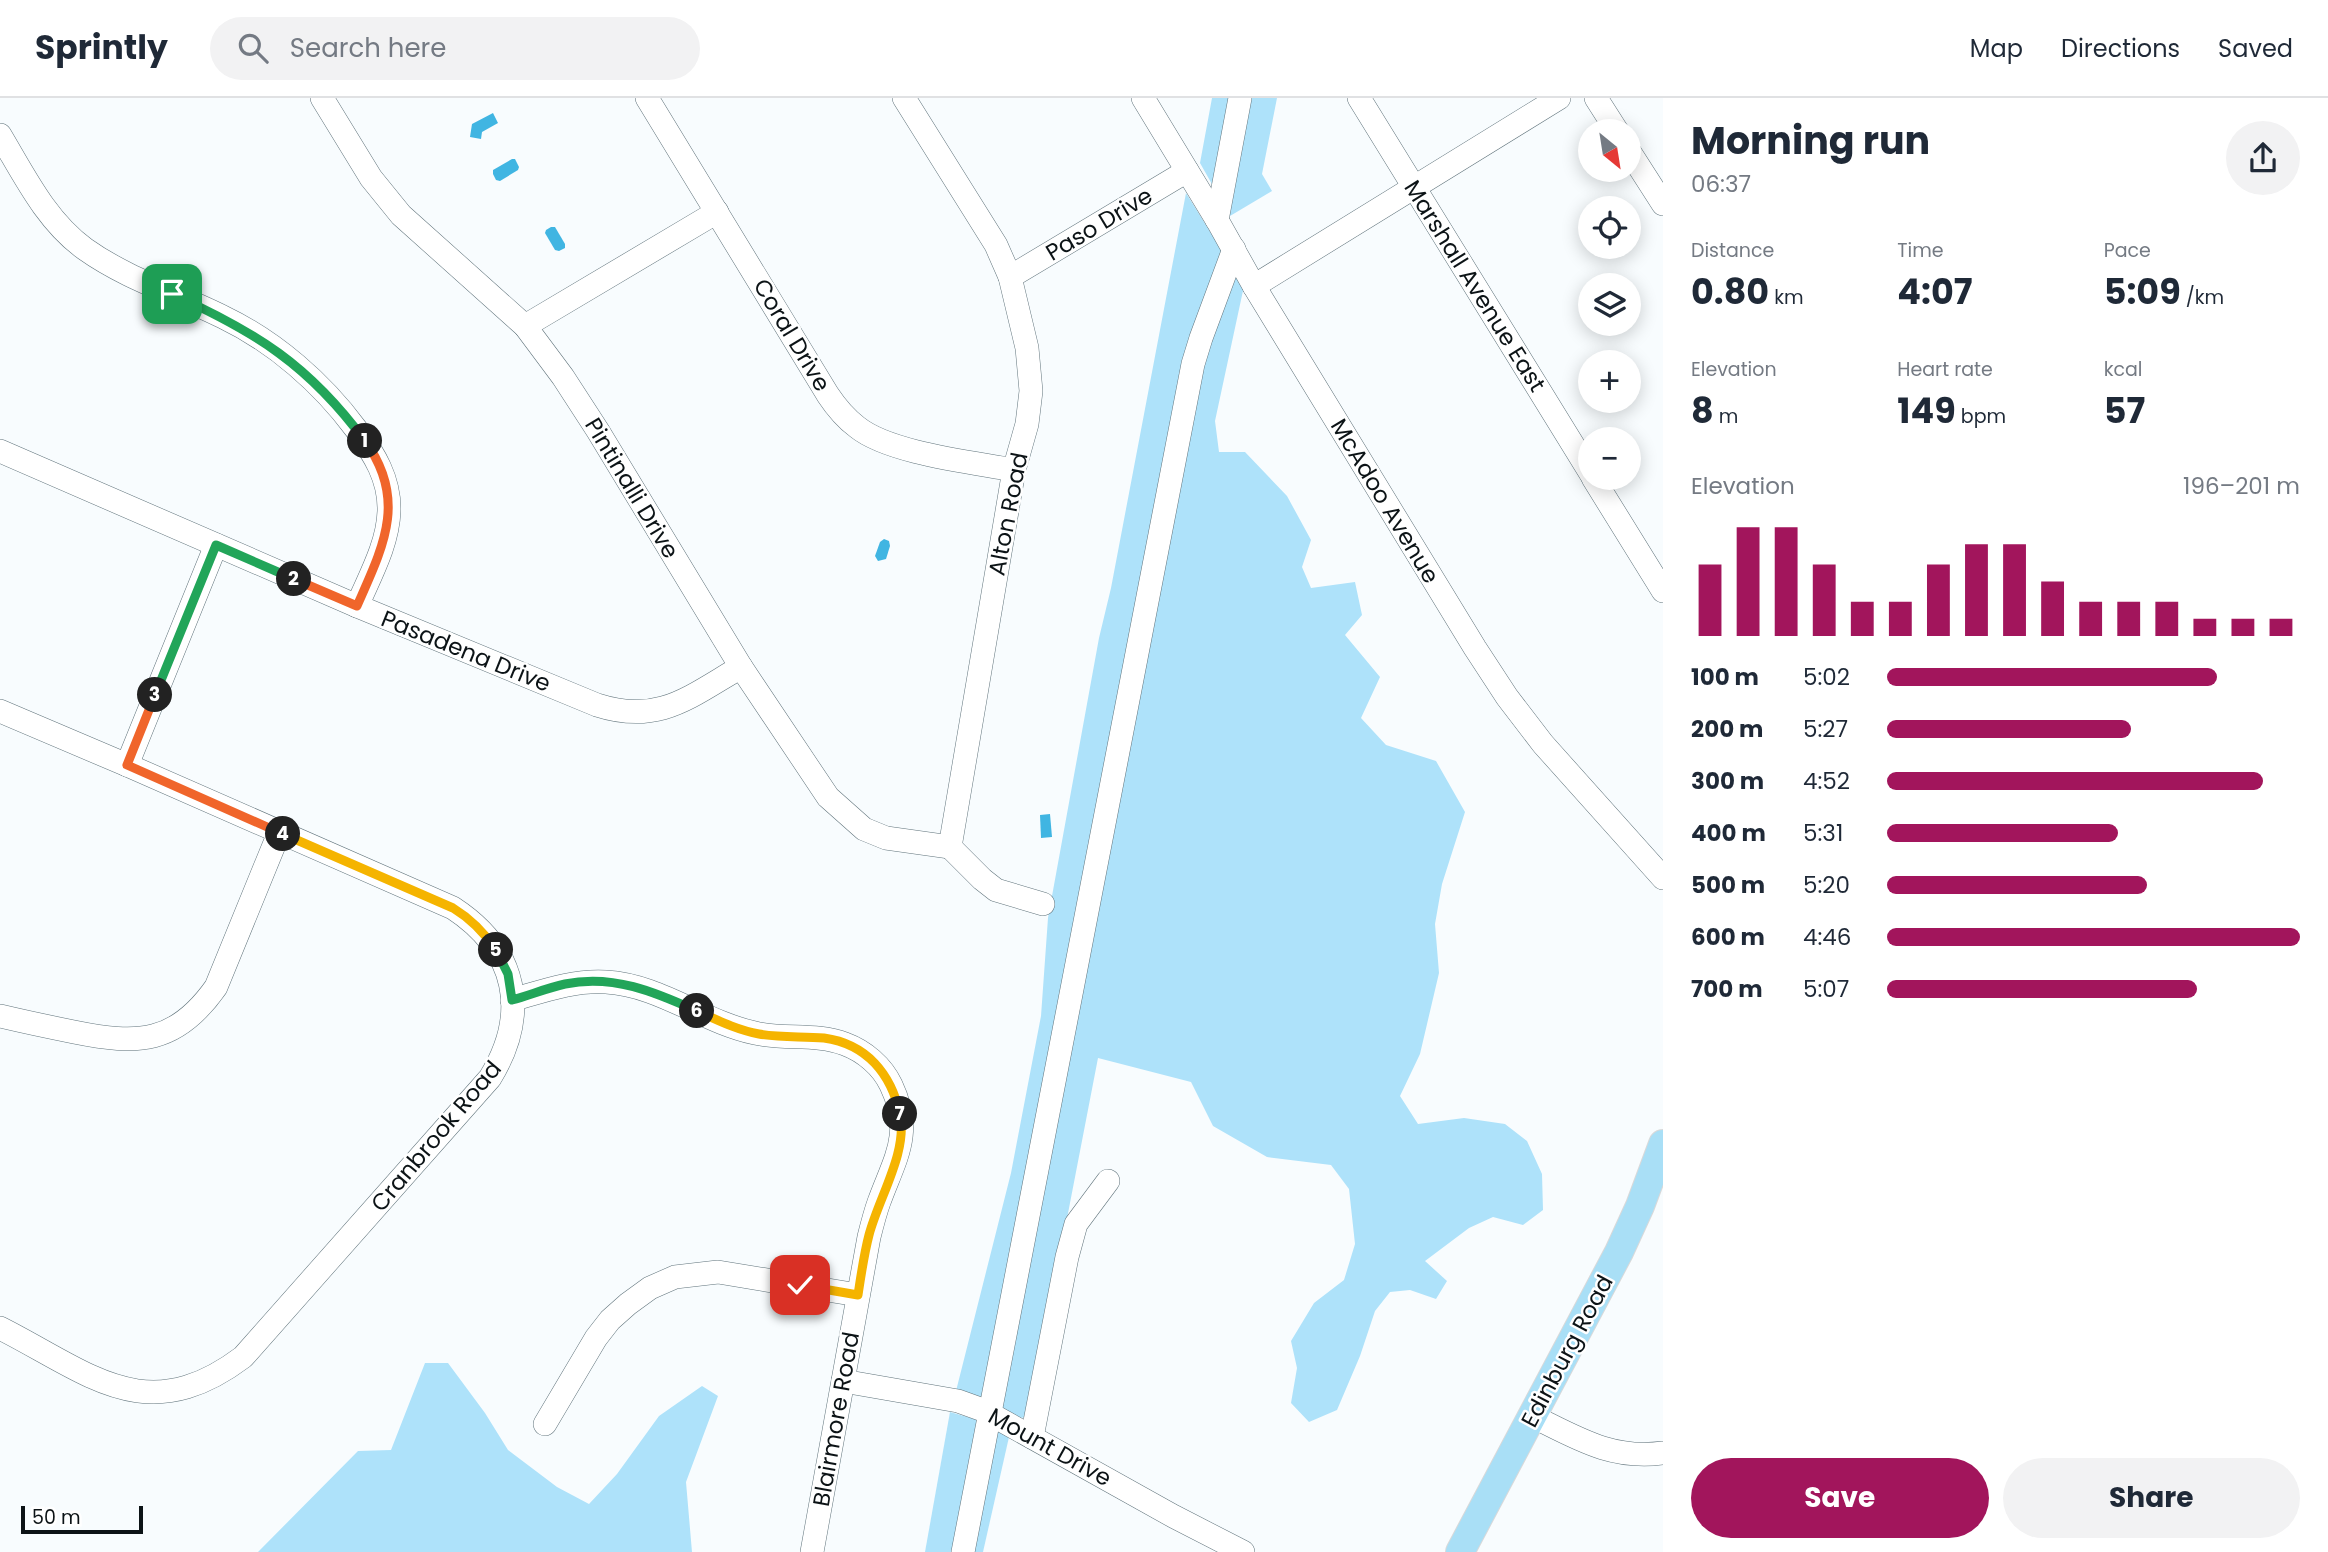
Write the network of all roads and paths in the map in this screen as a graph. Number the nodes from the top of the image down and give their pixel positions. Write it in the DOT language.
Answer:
graph roads {
  1 [pos="322,98"];
  2 [pos="647,98"];
  3 [pos="904,98"];
  4 [pos="1143,98"];
  5 [pos="1240,98"];
  6 [pos="1359,98"];
  7 [pos="1559,98"];
  8 [pos="1596,98"];
  9 [pos="1609,119"];
  10 [pos="0,135"];
  11 [pos="1187,171"];
  12 [pos="1642,171"];
  13 [pos="1414,187"];
  14 [pos="1663,204"];
  15 [pos="717,212"];
  16 [pos="1217,220"];
  17 [pos="1234,248"];
  18 [pos="1010,277"];
  19 [pos="1254,286"];
  20 [pos="525,326"];
  21 [pos="0,451"];
  22 [pos="1578,453"];
  23 [pos="1014,470"];
  24 [pos="1601,490"];
  25 [pos="216,545"];
  26 [pos="1663,591"];
  27 [pos="357,606"];
  28 [pos="741,667"];
  29 [pos="0,711"];
  30 [pos="127,765"];
  31 [pos="279,833"];
  32 [pos="950,847"];
  33 [pos="1663,878"];
  34 [pos="1043,904"];
  35 [pos="512,1000"];
  36 [pos="0,1016"];
  37 [pos="1663,1144"];
  38 [pos="1108,1181"];
  39 [pos="858,1295"];
  40 [pos="0,1328"];
  41 [pos="843,1381"];
  42 [pos="991,1414"];
  43 [pos="1532,1416"];
  44 [pos="545,1424"];
  45 [pos="1032,1437"];
  46 [pos="1663,1453"];
  47 [pos="812,1552"];
  48 [pos="963,1552"];
  49 [pos="1243,1552"];
  50 [pos="1460,1552"];
  1 -- 20 [label="street, Pintinalli Drive"];
  2 -- 15 [label="street, Coral Drive"];
  3 -- 18 [label="street, Alton Road"];
  4 -- 11 [label="street, McAdoo Avenue"];
  5 -- 16 [label="street"];
  6 -- 13 [label="street, Marshall Avenue East"];
  7 -- 13 [label="street"];
  8 -- 9 [label="street"];
  10 -- 27 [label="street"];
  11 -- 16 [label="street, McAdoo Avenue"];
  11 -- 18 [label="street, Paso Drive"];
  12 -- 14 [label="street"];
  13 -- 19 [label="street"];
  13 -- 22 [label="street, Marshall Avenue East"];
  15 -- 20 [label="street"];
  15 -- 23 [label="street, Coral Drive"];
  16 -- 17 [label="street, McAdoo Avenue"];
  17 -- 19 [label="street, McAdoo Avenue"];
  17 -- 42 [label="street"];
  18 -- 23 [label="street, Alton Road"];
  19 -- 33 [label="street, McAdoo Avenue"];
  20 -- 28 [label="street, Pintinalli Drive"];
  21 -- 25 [label="street, Pasadena Drive"];
  23 -- 32 [label="street, Alton Road"];
  24 -- 26 [label="street, Marshall Avenue East"];
  25 -- 27 [label="street, Pasadena Drive"];
  25 -- 30 [label="street"];
  27 -- 28 [label="street, Pasadena Drive"];
  28 -- 32 [label="street, Pintinalli Drive"];
  29 -- 30 [label="street, Cranbrook Road"];
  30 -- 31 [label="street, Cranbrook Road"];
  31 -- 35 [label="street, Cranbrook Road"];
  31 -- 36 [label="street"];
  32 -- 34 [label="street"];
  35 -- 39 [label="street, Blairmore Road"];
  35 -- 40 [label="street, Cranbrook Road"];
  37 -- 43 [label="main road, Edinburg Road"];
  38 -- 45 [label="street"];
  39 -- 41 [label="street, Blairmore Road"];
  39 -- 44 [label="street"];
  41 -- 42 [label="street, Mount Drive"];
  41 -- 47 [label="street, Blairmore Road"];
  42 -- 45 [label="street, Mount Drive"];
  42 -- 48 [label="street"];
  43 -- 46 [label="street"];
  43 -- 50 [label="main road, Edinburg Road"];
  45 -- 49 [label="street, Mount Drive"];
}
